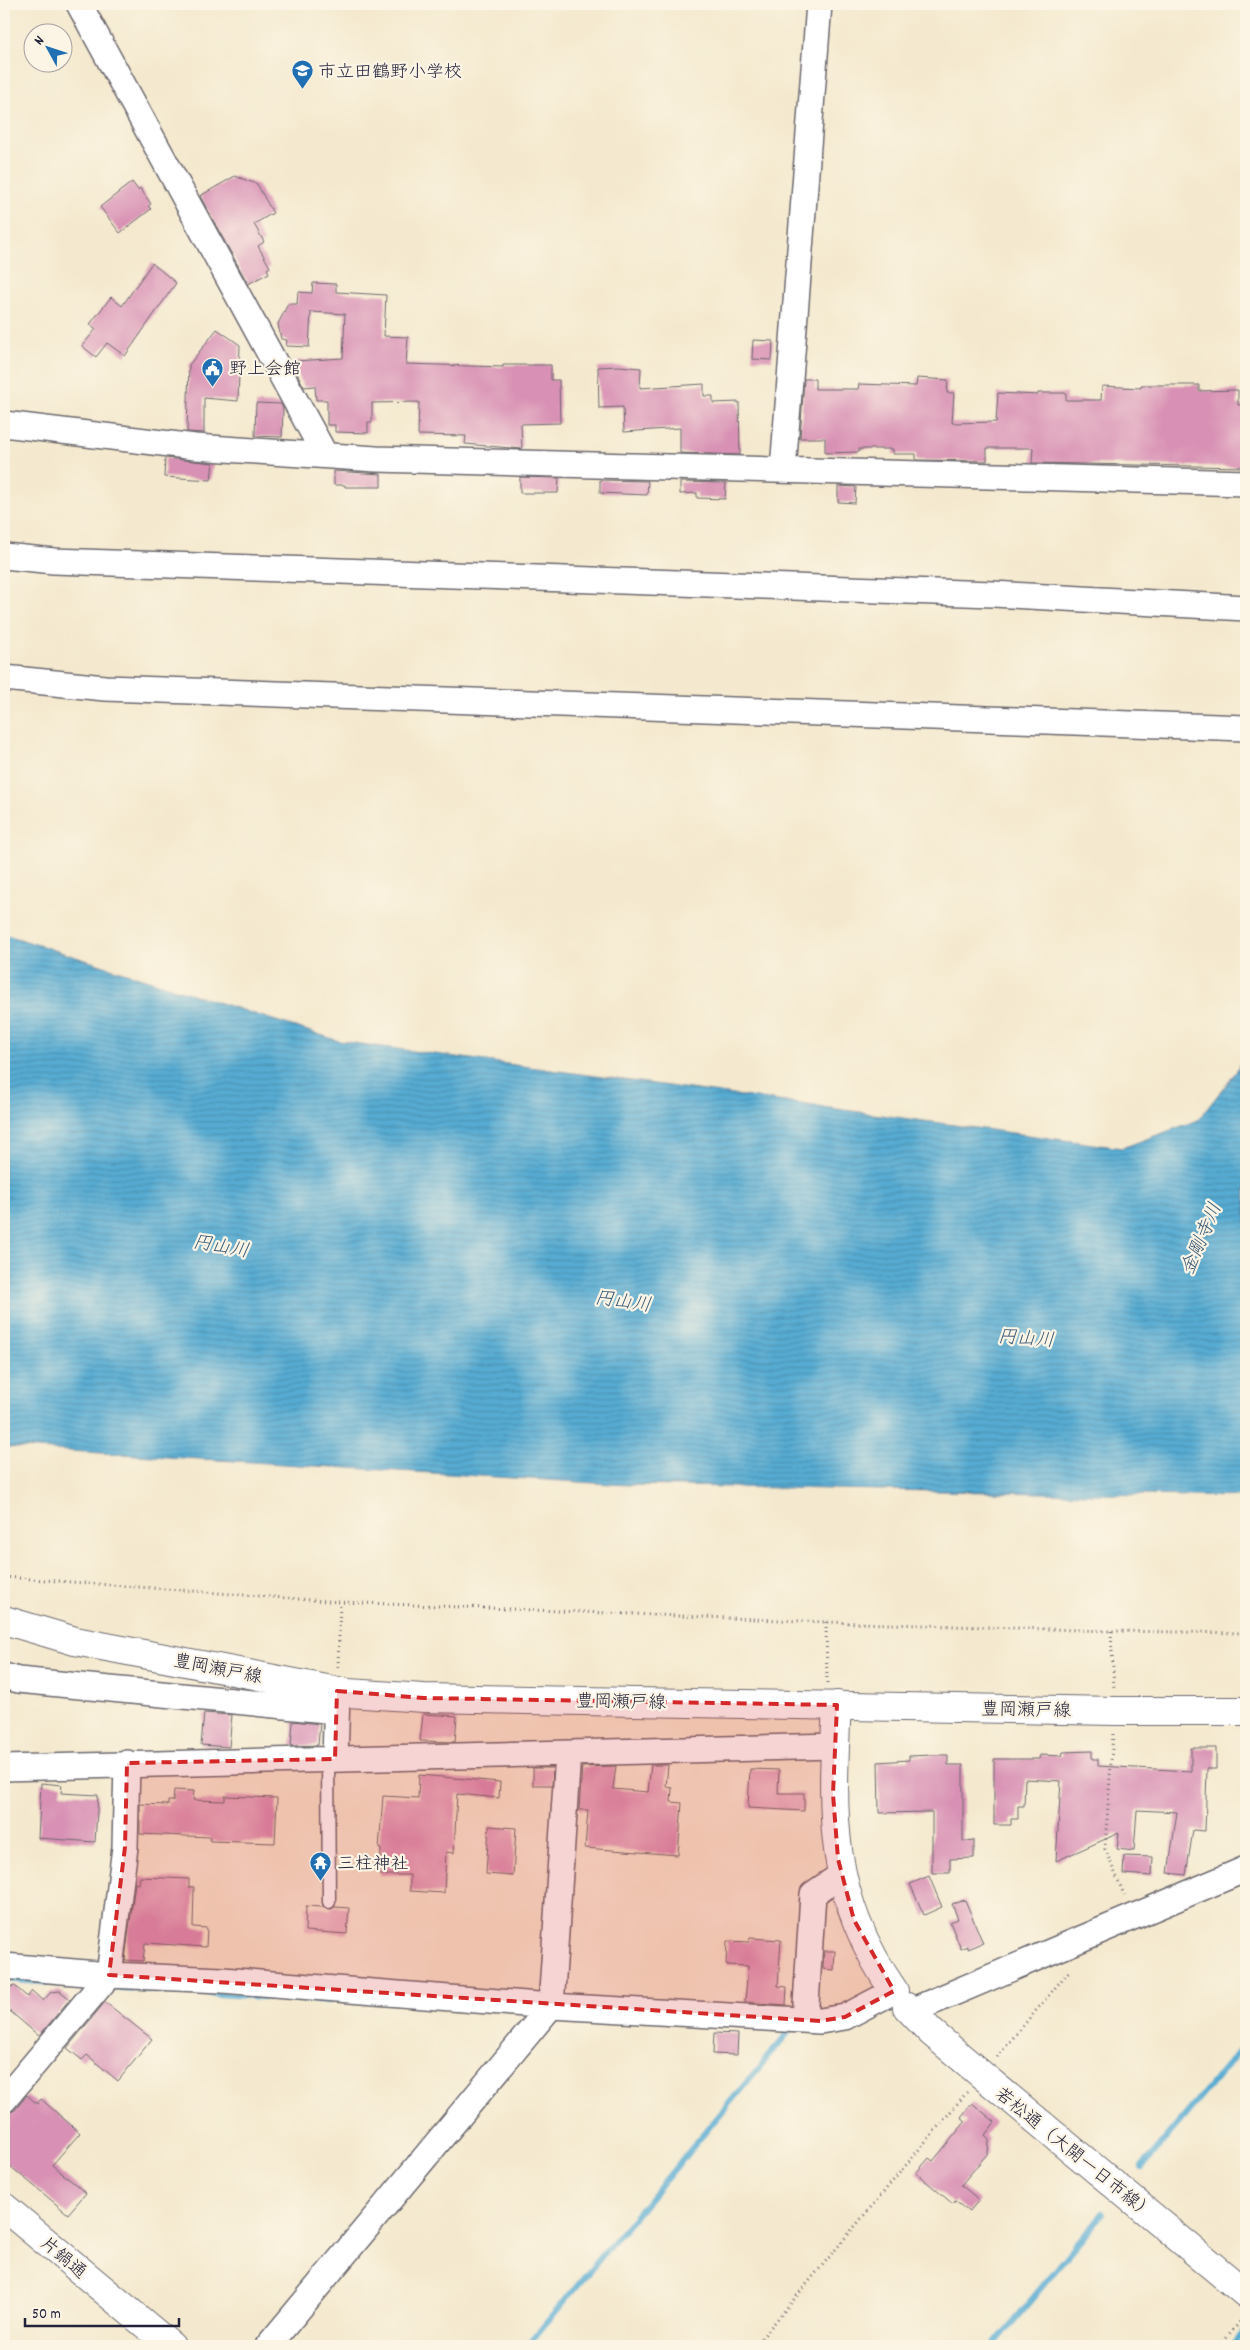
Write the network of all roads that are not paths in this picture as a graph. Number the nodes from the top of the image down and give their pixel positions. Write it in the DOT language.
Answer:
graph roads {
  1 [pos="79,4"];
  2 [pos="819,4"];
  3 [pos="4,424"];
  4 [pos="325,455"];
  5 [pos="783,470"];
  6 [pos="1246,483"];
  7 [pos="4,556"];
  8 [pos="1246,608"];
  9 [pos="4,678"];
  10 [pos="1246,728"];
  11 [pos="4,1620"];
  12 [pos="4,1676"];
  13 [pos="336,1701"];
  14 [pos="832,1705"];
  15 [pos="1246,1711"];
  16 [pos="835,1746"];
  17 [pos="568,1754"];
  18 [pos="331,1759"];
  19 [pos="127,1764"];
  20 [pos="4,1768"];
  21 [pos="1246,1869"];
  22 [pos="841,1875"];
  23 [pos="329,1902"];
  24 [pos="4,1966"];
  25 [pos="109,1975"];
  26 [pos="904,2003"];
  27 [pos="551,2006"];
  28 [pos="805,2020"];
  29 [pos="4,2100"];
  30 [pos="4,2207"];
  31 [pos="1246,2294"];
  32 [pos="171,2346"];
  33 [pos="268,2346"];
  1 -- 4 [label="street"];
  2 -- 5 [label="street"];
  3 -- 4 [label="street"];
  4 -- 5 [label="street"];
  5 -- 6 [label="street"];
  7 -- 8 [label="street"];
  9 -- 10 [label="street"];
  11 -- 13 [label="main road, 豊岡瀬戸線"];
  12 -- 13 [label="street"];
  13 -- 14 [label="main road, 豊岡瀬戸線"];
  13 -- 18 [label="street"];
  14 -- 15 [label="main road, 豊岡瀬戸線"];
  14 -- 16 [label="main road, 若松通（大開一日市線）"];
  16 -- 17 [label="street"];
  16 -- 22 [label="main road, 若松通（大開一日市線）"];
  17 -- 18 [label="street"];
  17 -- 27 [label="street"];
  18 -- 19 [label="street"];
  18 -- 23 [label="lane"];
  19 -- 20 [label="street"];
  19 -- 25 [label="street"];
  21 -- 26 [label="street"];
  22 -- 26 [label="main road, 若松通（大開一日市線）"];
  22 -- 28 [label="street"];
  24 -- 25 [label="street"];
  25 -- 27 [label="street"];
  25 -- 29 [label="street"];
  26 -- 28 [label="street"];
  26 -- 31 [label="main road, 若松通（大開一日市線）"];
  27 -- 28 [label="street"];
  27 -- 33 [label="street"];
  30 -- 32 [label="main road, 片鍋通"];
}
